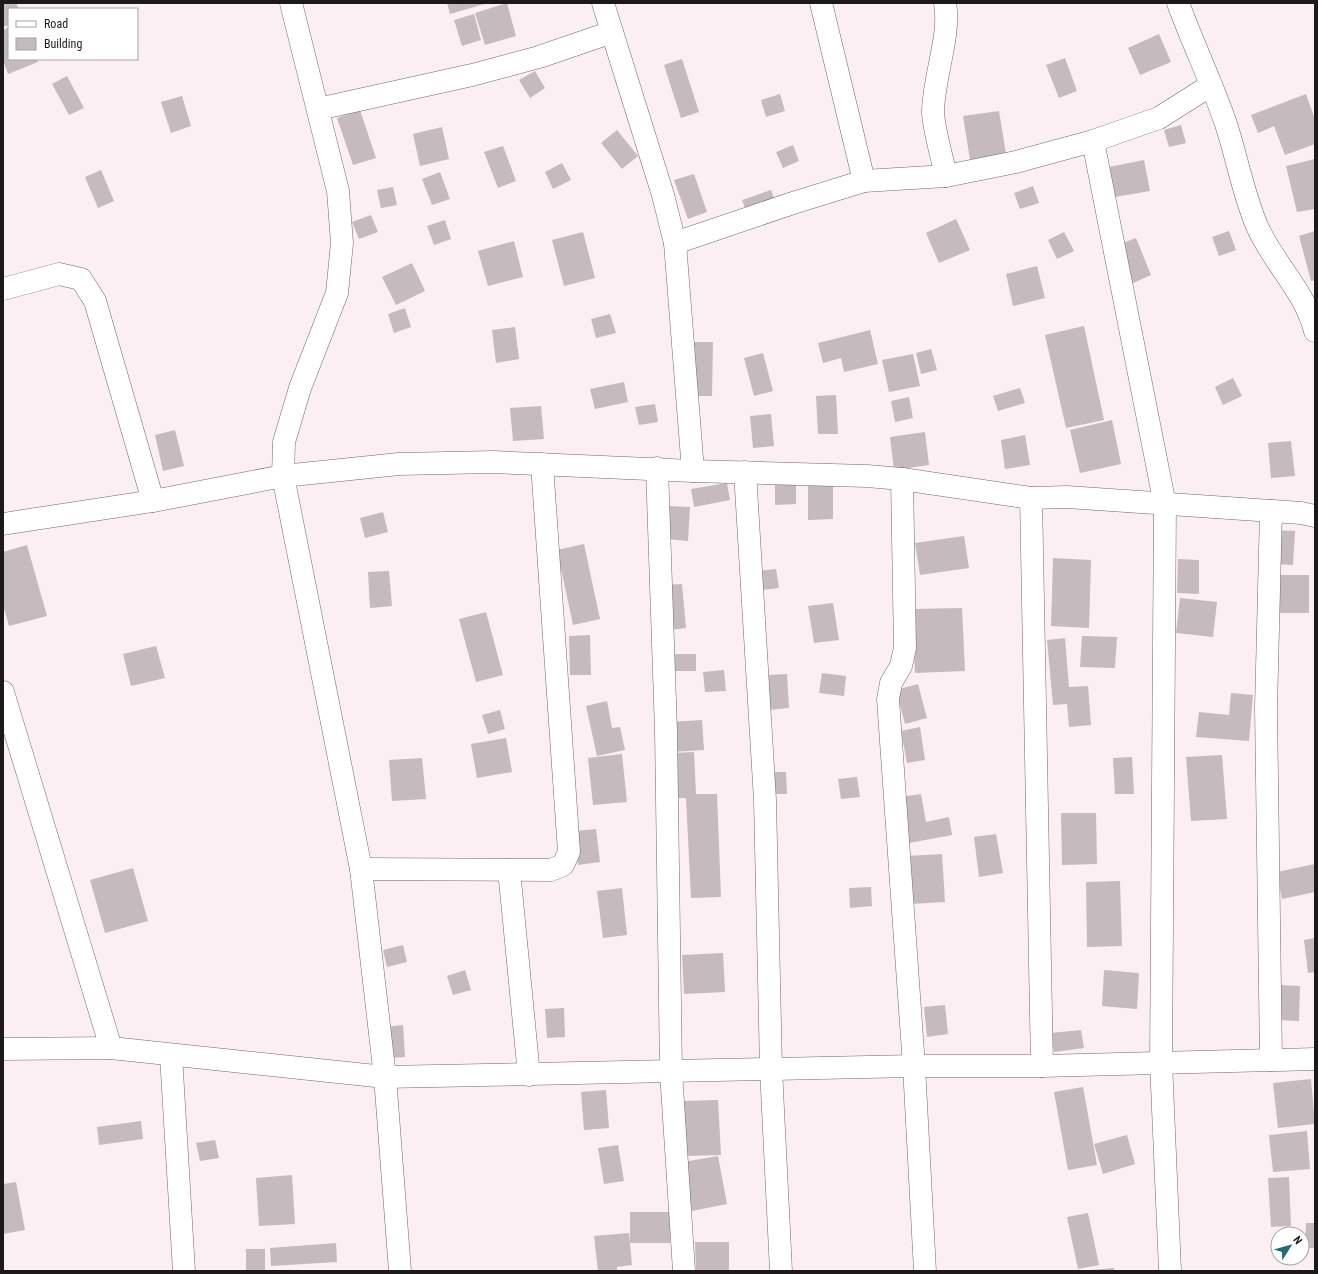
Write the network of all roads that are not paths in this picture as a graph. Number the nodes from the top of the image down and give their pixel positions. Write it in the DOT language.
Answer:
graph roads {
  1 [pos="291,3"];
  2 [pos="603,3"];
  3 [pos="821,3"];
  4 [pos="944,3"];
  5 [pos="1178,3"];
  6 [pos="612,32"];
  7 [pos="1211,85"];
  8 [pos="318,109"];
  9 [pos="1093,140"];
  10 [pos="946,176"];
  11 [pos="864,181"];
  12 [pos="675,243"];
  13 [pos="3,290"];
  14 [pos="1315,332"];
  15 [pos="542,464"];
  16 [pos="657,468"];
  17 [pos="693,471"];
  18 [pos="745,472"];
  19 [pos="283,476"];
  20 [pos="902,479"];
  21 [pos="1031,498"];
  22 [pos="153,501"];
  23 [pos="1165,505"];
  24 [pos="1271,511"];
  25 [pos="1315,516"];
  26 [pos="3,524"];
  27 [pos="3,692"];
  28 [pos="361,869"];
  29 [pos="509,870"];
  30 [pos="111,1048"];
  31 [pos="3,1049"];
  32 [pos="171,1055"];
  33 [pos="1315,1059"];
  34 [pos="1271,1060"];
  35 [pos="1160,1062"];
  36 [pos="914,1066"];
  37 [pos="1042,1066"];
  38 [pos="771,1069"];
  39 [pos="671,1072"];
  40 [pos="529,1075"];
  41 [pos="385,1078"];
  42 [pos="184,1271"];
  43 [pos="400,1271"];
  44 [pos="684,1271"];
  45 [pos="781,1271"];
  46 [pos="925,1271"];
  47 [pos="1170,1271"];
  1 -- 8 [label="street"];
  2 -- 6 [label="street"];
  3 -- 11 [label="street"];
  4 -- 10 [label="street"];
  5 -- 7 [label="street"];
  6 -- 8 [label="street"];
  6 -- 12 [label="street"];
  7 -- 9 [label="street"];
  7 -- 14 [label="street"];
  8 -- 19 [label="street"];
  9 -- 10 [label="street"];
  9 -- 23 [label="street"];
  10 -- 11 [label="street"];
  11 -- 12 [label="street"];
  12 -- 17 [label="street"];
  13 -- 22 [label="street"];
  15 -- 16 [label="street"];
  15 -- 19 [label="street"];
  15 -- 29 [label="street"];
  16 -- 17 [label="street"];
  16 -- 39 [label="street"];
  17 -- 18 [label="street"];
  18 -- 20 [label="street"];
  18 -- 38 [label="street"];
  19 -- 22 [label="street"];
  19 -- 28 [label="street"];
  20 -- 21 [label="street"];
  20 -- 36 [label="street"];
  21 -- 23 [label="street"];
  21 -- 37 [label="street"];
  22 -- 26 [label="street"];
  23 -- 24 [label="street"];
  23 -- 35 [label="street"];
  24 -- 25 [label="street"];
  24 -- 34 [label="street"];
  27 -- 30 [label="street"];
  28 -- 29 [label="street"];
  28 -- 41 [label="street"];
  29 -- 40 [label="street"];
  30 -- 31 [label="street"];
  30 -- 32 [label="street"];
  32 -- 41 [label="street"];
  32 -- 42 [label="street"];
  33 -- 34 [label="street"];
  34 -- 35 [label="street"];
  35 -- 37 [label="street"];
  35 -- 47 [label="street"];
  36 -- 37 [label="street"];
  36 -- 38 [label="street"];
  36 -- 46 [label="street"];
  38 -- 39 [label="street"];
  38 -- 45 [label="street"];
  39 -- 40 [label="street"];
  39 -- 44 [label="street"];
  40 -- 41 [label="street"];
  41 -- 43 [label="street"];
}
